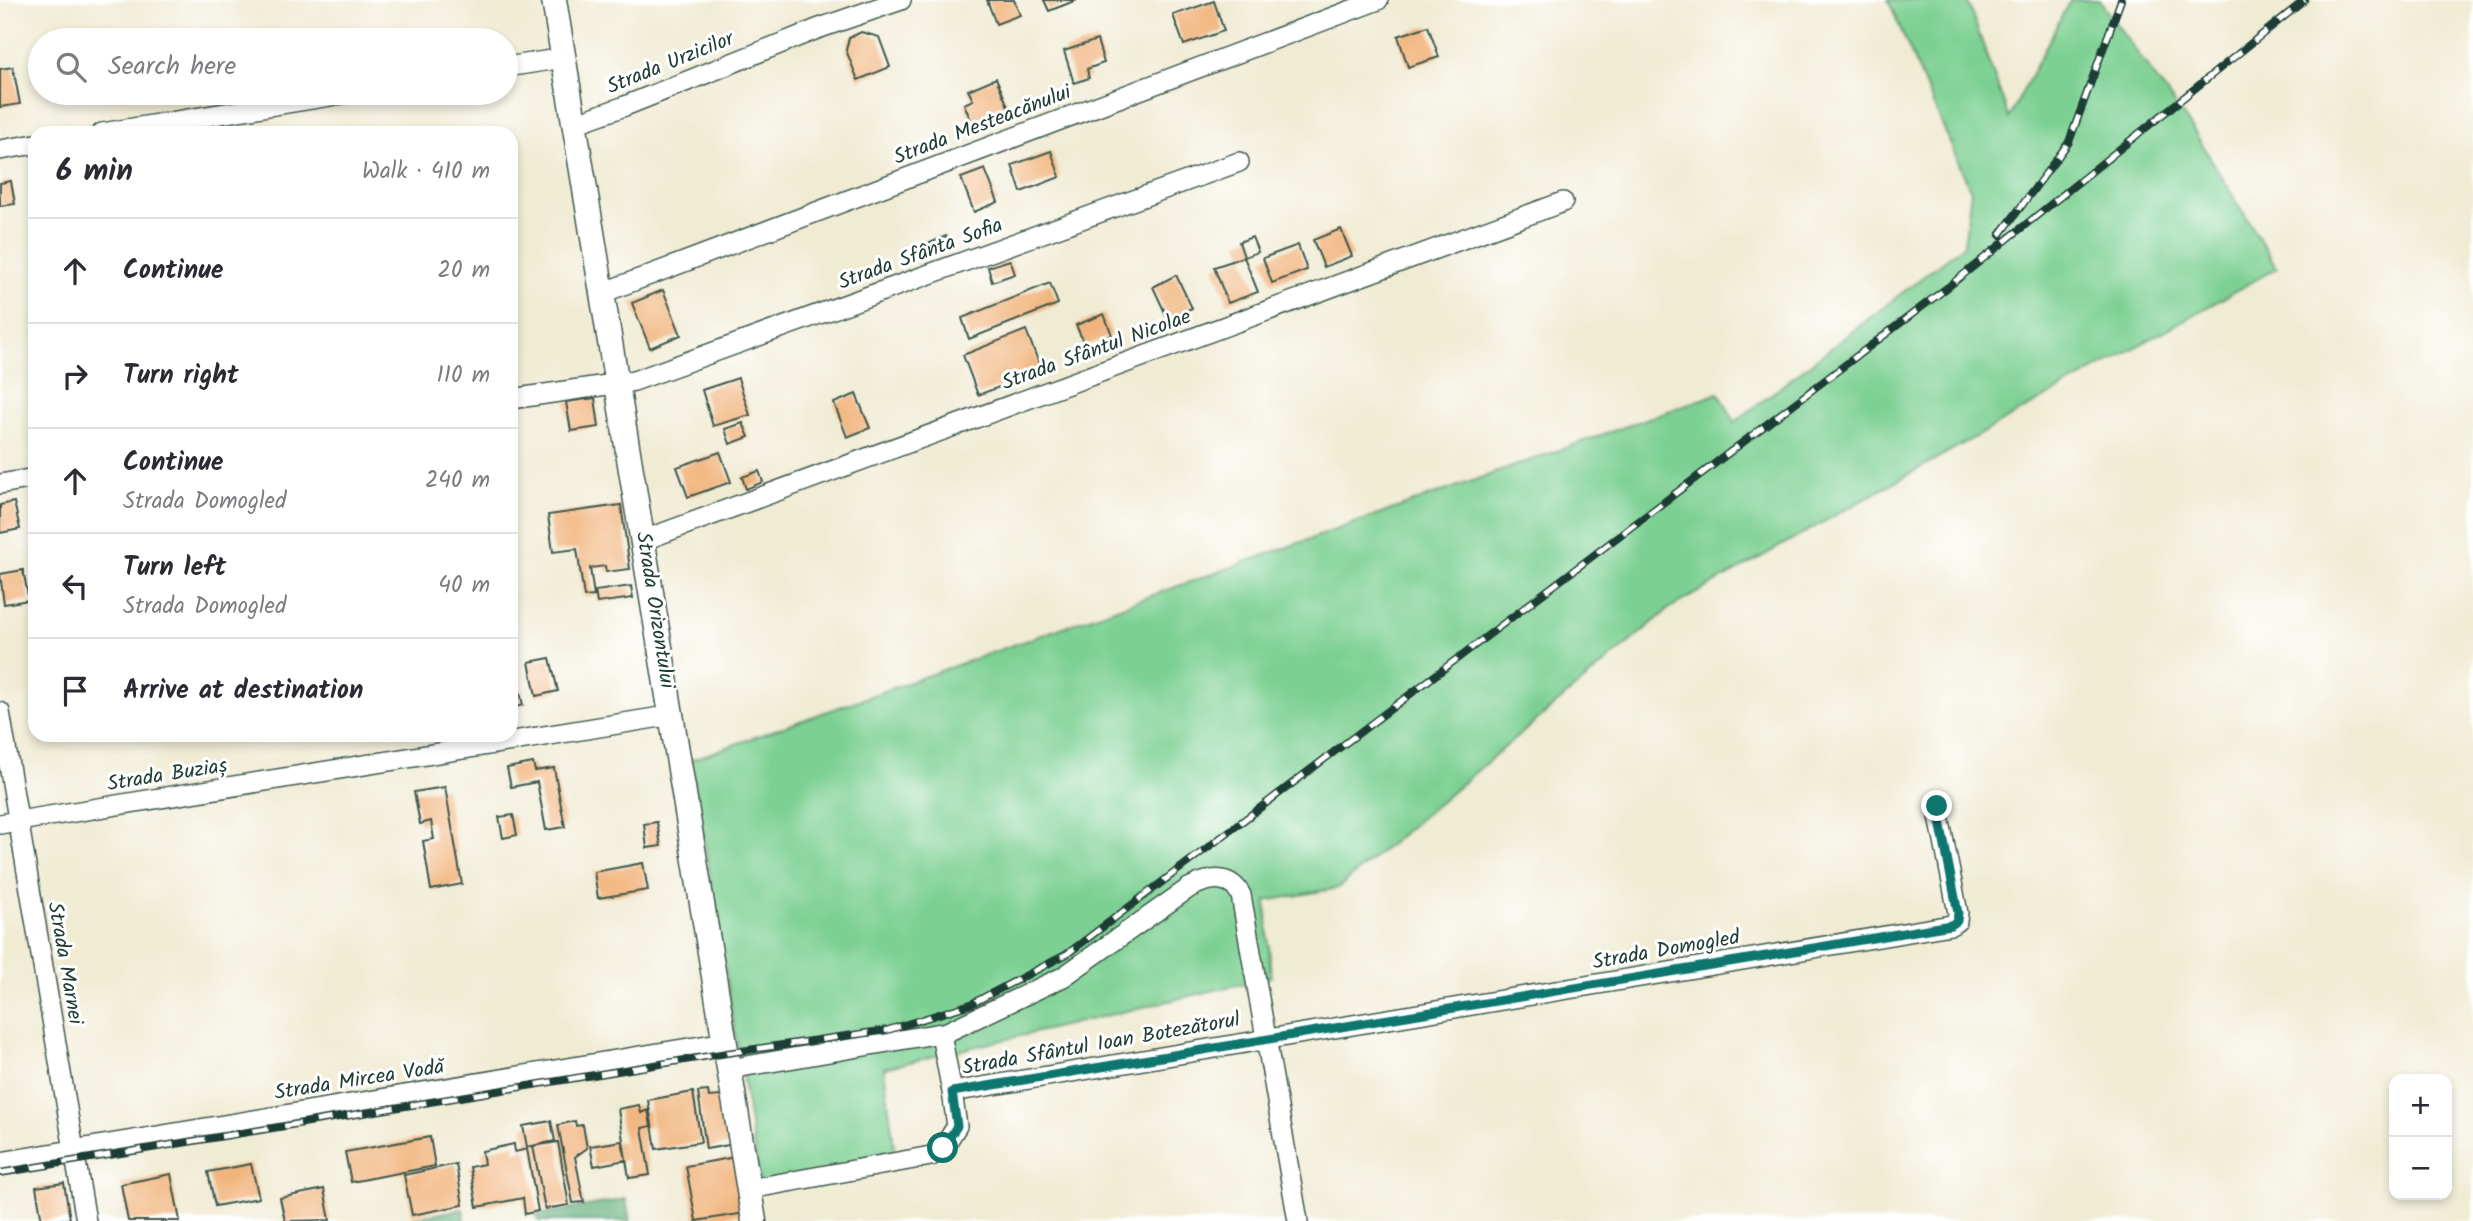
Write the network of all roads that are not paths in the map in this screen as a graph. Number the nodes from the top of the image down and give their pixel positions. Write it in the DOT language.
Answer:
graph roads {
  1 [pos="554,0"];
  2 [pos="901,0"];
  3 [pos="1378,0"];
  4 [pos="564,58"];
  5 [pos="518,65"];
  6 [pos="275,105"];
  7 [pos="574,124"];
  8 [pos="145,126"];
  9 [pos="28,145"];
  10 [pos="0,149"];
  11 [pos="1239,162"];
  12 [pos="1563,202"];
  13 [pos="601,292"];
  14 [pos="615,382"];
  15 [pos="518,398"];
  16 [pos="28,479"];
  17 [pos="0,484"];
  18 [pos="644,540"];
  19 [pos="0,712"];
  20 [pos="673,715"];
  21 [pos="518,740"];
  22 [pos="507,742"];
  23 [pos="1937,806"];
  24 [pos="9,823"];
  25 [pos="941,1034"];
  26 [pos="1266,1038"];
  27 [pos="725,1042"];
  28 [pos="730,1069"];
  29 [pos="952,1092"];
  30 [pos="75,1148"];
  31 [pos="0,1161"];
  32 [pos="749,1189"];
  33 [pos="86,1221"];
  34 [pos="754,1221"];
  35 [pos="1298,1221"];
  1 -- 4 [label="street, Strada Orizontului"];
  2 -- 7 [label="street, Strada Urzicilor"];
  3 -- 13 [label="street, Strada Mesteacănului"];
  4 -- 5 [label="street"];
  4 -- 7 [label="street, Strada Orizontului"];
  6 -- 8 [label="street"];
  7 -- 13 [label="street, Strada Orizontului"];
  9 -- 10 [label="street"];
  11 -- 14 [label="street, Strada Sfânta Sofia"];
  12 -- 18 [label="street, Strada Sfântul Nicolae"];
  13 -- 14 [label="street, Strada Orizontului"];
  14 -- 15 [label="street, Strada Sfânta Sofia"];
  14 -- 18 [label="street, Strada Orizontului"];
  16 -- 17 [label="street"];
  18 -- 20 [label="street, Strada Orizontului"];
  19 -- 24 [label="street, Strada Marnei"];
  20 -- 21 [label="street, Strada Buziaș"];
  20 -- 27 [label="street, Strada Orizontului"];
  22 -- 24 [label="street, Strada Buziaș"];
  23 -- 26 [label="street, Strada Domogled"];
  24 -- 30 [label="street, Strada Marnei"];
  25 -- 26 [label="street"];
  25 -- 28 [label="street"];
  25 -- 29 [label="street"];
  26 -- 29 [label="street, Strada Sfântul Ioan Botezătorul"];
  26 -- 35 [label="street"];
  27 -- 28 [label="street, Strada Orizontului"];
  27 -- 30 [label="street, Strada Mircea Vodă"];
  28 -- 32 [label="street, Strada Orizontului"];
  29 -- 32 [label="street, Strada Sfântul Ioan Botezătorul"];
  30 -- 31 [label="street, Strada Mircea Vodă"];
  30 -- 33 [label="street, Strada Marnei"];
  32 -- 34 [label="street, Strada Orizontului"];
}
